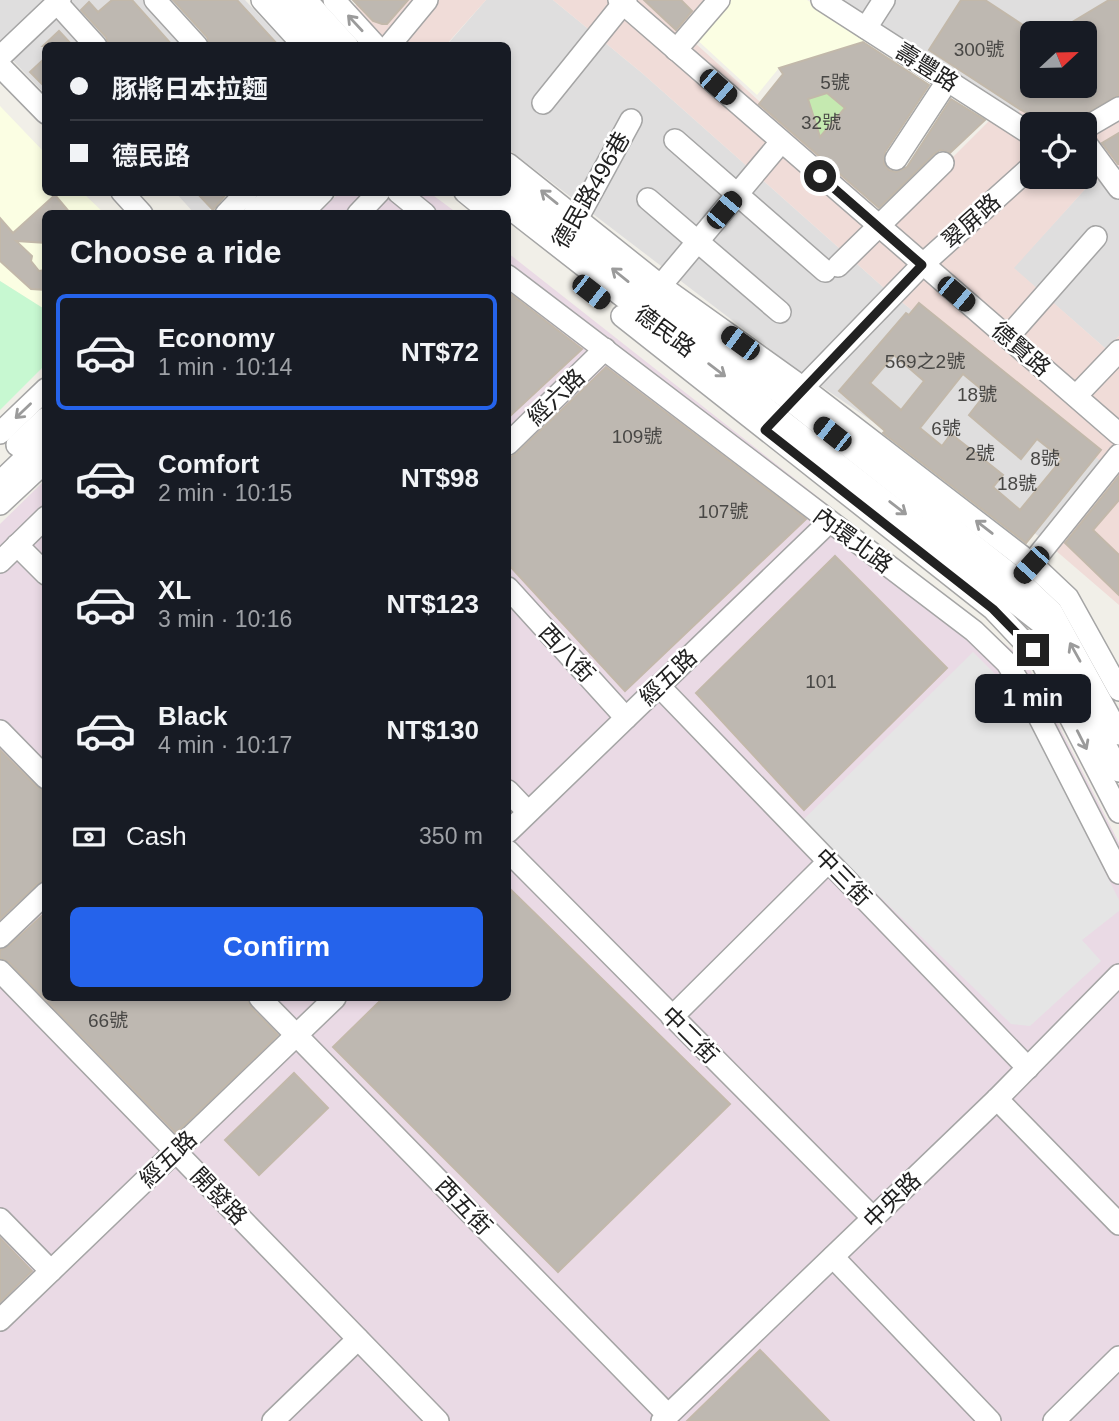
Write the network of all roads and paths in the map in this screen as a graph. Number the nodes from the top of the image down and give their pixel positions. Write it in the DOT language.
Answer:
graph roads {
  1 [pos="155,0"];
  2 [pos="262,0"];
  3 [pos="285,0"];
  4 [pos="306,0"];
  5 [pos="334,0"];
  6 [pos="719,0"];
  7 [pos="822,0"];
  8 [pos="884,0"];
  9 [pos="425,1"];
  10 [pos="622,1"];
  11 [pos="58,2"];
  12 [pos="866,29"];
  13 [pos="93,42"];
  14 [pos="193,42"];
  15 [pos="300,42"];
  16 [pos="323,42"];
  17 [pos="344,42"];
  18 [pos="372,42"];
  19 [pos="392,42"];
  20 [pos="676,50"];
  21 [pos="0,57"];
  22 [pos="0,66"];
  23 [pos="948,80"];
  24 [pos="543,103"];
  25 [pos="1119,108"];
  26 [pos="42,109"];
  27 [pos="631,120"];
  28 [pos="1097,121"];
  29 [pos="1020,127"];
  30 [pos="675,140"];
  31 [pos="781,142"];
  32 [pos="1097,158"];
  33 [pos="896,159"];
  34 [pos="943,163"];
  35 [pos="511,168"];
  36 [pos="1020,177"];
  37 [pos="511,188"];
  38 [pos="1119,188"];
  39 [pos="737,194"];
  40 [pos="126,196"];
  41 [pos="243,196"];
  42 [pos="271,196"];
  43 [pos="294,196"];
  44 [pos="319,196"];
  45 [pos="375,196"];
  46 [pos="403,196"];
  47 [pos="470,196"];
  48 [pos="495,196"];
  49 [pos="648,199"];
  50 [pos="138,210"];
  51 [pos="230,210"];
  52 [pos="258,210"];
  53 [pos="280,210"];
  54 [pos="305,210"];
  55 [pos="362,210"];
  56 [pos="420,210"];
  57 [pos="487,210"];
  58 [pos="511,227"];
  59 [pos="878,227"];
  60 [pos="1096,237"];
  61 [pos="564,241"];
  62 [pos="698,242"];
  63 [pos="922,265"];
  64 [pos="511,277"];
  65 [pos="645,305"];
  66 [pos="780,312"];
  67 [pos="1008,337"];
  68 [pos="605,349"];
  69 [pos="1119,351"];
  70 [pos="42,393"];
  71 [pos="1076,396"];
  72 [pos="784,408"];
  73 [pos="42,422"];
  74 [pos="0,433"];
  75 [pos="1119,435"];
  76 [pos="511,441"];
  77 [pos="42,442"];
  78 [pos="1119,455"];
  79 [pos="0,461"];
  80 [pos="42,464"];
  81 [pos="0,482"];
  82 [pos="0,505"];
  83 [pos="42,521"];
  84 [pos="829,523"];
  85 [pos="17,545"];
  86 [pos="0,562"];
  87 [pos="42,570"];
  88 [pos="1012,587"];
  89 [pos="511,591"];
  90 [pos="659,686"];
  91 [pos="1119,690"];
  92 [pos="626,718"];
  93 [pos="0,732"];
  94 [pos="1119,734"];
  95 [pos="1119,771"];
  96 [pos="42,774"];
  97 [pos="511,794"];
  98 [pos="1119,811"];
  99 [pos="528,812"];
  100 [pos="511,829"];
  101 [pos="511,854"];
  102 [pos="828,862"];
  103 [pos="1119,873"];
  104 [pos="42,897"];
  105 [pos="0,937"];
  106 [pos="0,971"];
  107 [pos="1119,975"];
  108 [pos="263,1001"];
  109 [pos="332,1001"];
  110 [pos="672,1017"];
  111 [pos="296,1035"];
  112 [pos="1028,1068"];
  113 [pos="997,1099"];
  114 [pos="176,1151"];
  115 [pos="873,1218"];
  116 [pos="0,1219"];
  117 [pos="1119,1224"];
  118 [pos="833,1257"];
  119 [pos="51,1271"];
  120 [pos="0,1320"];
  121 [pos="358,1339"];
  122 [pos="1119,1357"];
  123 [pos="665,1418"];
  124 [pos="273,1421"];
  125 [pos="438,1421"];
  126 [pos="990,1421"];
  127 [pos="1054,1421"];
  1 -- 14 [label="street"];
  2 -- 15 [label="street"];
  3 -- 16 [label="street"];
  4 -- 17 [label="street"];
  18 -- 5 [label="street, one-way"];
  6 -- 20 [label="street"];
  7 -- 12 [label="street, 壽豐路"];
  8 -- 12 [label="street"];
  9 -- 19 [label="street"];
  10 -- 20 [label="street, 德賢路"];
  10 -- 24 [label="street"];
  11 -- 13 [label="street"];
  11 -- 21 [label="street"];
  12 -- 23 [label="street, 壽豐路"];
  20 -- 31 [label="street, 德賢路"];
  22 -- 26 [label="street"];
  23 -- 29 [label="street, 壽豐路"];
  23 -- 33 [label="street"];
  25 -- 28 [label="street"];
  27 -- 61 [label="street, 德民路496巷"];
  30 -- 39 [label="street"];
  31 -- 39 [label="street"];
  31 -- 59 [label="street, 德賢路"];
  32 -- 38 [label="street"];
  34 -- 59 [label="street"];
  61 -- 35 [label="street, 德民路, one-way"];
  36 -- 63 [label="street, 翠屏路"];
  37 -- 61 [label="street, 德民路"];
  39 -- 59 [label="street"];
  39 -- 62 [label="street"];
  40 -- 50 [label="street"];
  41 -- 51 [label="street"];
  42 -- 52 [label="street"];
  43 -- 53 [label="street"];
  44 -- 54 [label="street"];
  45 -- 55 [label="street"];
  46 -- 56 [label="street"];
  47 -- 57 [label="street"];
  48 -- 61 [label="street, 德民路"];
  49 -- 62 [label="street"];
  58 -- 61 [label="street, 德民路"];
  59 -- 63 [label="street, 德賢路"];
  60 -- 67 [label="street"];
  65 -- 61 [label="street, 德民路, one-way"];
  61 -- 65 [label="street, 德民路"];
  62 -- 65 [label="street"];
  62 -- 66 [label="street"];
  63 -- 67 [label="street, 德賢路"];
  63 -- 72 [label="street, 翠屏路"];
  64 -- 68 [label="street, 內環北路"];
  65 -- 72 [label="street, 德民路"];
  65 -- 72 [label="street, 德民路, one-way"];
  67 -- 71 [label="street, 德賢路"];
  68 -- 76 [label="street, 經六路"];
  68 -- 84 [label="street, 內環北路"];
  69 -- 71 [label="street"];
  70 -- 74 [label="street, one-way"];
  71 -- 75 [label="street, 德賢路"];
  88 -- 72 [label="street, 德民路, one-way"];
  72 -- 88 [label="street, 德民路, one-way"];
  73 -- 79 [label="street"];
  77 -- 81 [label="street"];
  78 -- 88 [label="street"];
  80 -- 82 [label="street"];
  83 -- 85 [label="street"];
  84 -- 90 [label="street, 經五路"];
  84 -- 103 [label="street, 內環北路"];
  85 -- 86 [label="street"];
  85 -- 87 [label="street"];
  88 -- 91 [label="street, 德民路"];
  94 -- 88 [label="street, 德民路, one-way"];
  88 -- 95 [label="street, 德民路"];
  88 -- 98 [label="street, 德民路, one-way"];
  89 -- 92 [label="street, 西八街"];
  90 -- 92 [label="street, 經五路"];
  90 -- 102 [label="street, 中三街"];
  92 -- 99 [label="street, 經五路"];
  93 -- 96 [label="street"];
  97 -- 99 [label="street"];
  99 -- 100 [label="street, 經五路"];
  101 -- 110 [label="street, 中二街"];
  102 -- 110 [label="street"];
  102 -- 112 [label="street, 中三街"];
  104 -- 105 [label="street"];
  106 -- 114 [label="street, 開發路"];
  107 -- 112 [label="street, 中央路"];
  108 -- 111 [label="street, 西五街"];
  109 -- 111 [label="street, 經五路"];
  110 -- 115 [label="street, 中二街"];
  111 -- 114 [label="street, 經五路"];
  111 -- 123 [label="street, 西五街"];
  112 -- 113 [label="street, 中央路"];
  113 -- 115 [label="street, 中央路"];
  113 -- 117 [label="street"];
  114 -- 119 [label="street, 經五路"];
  114 -- 121 [label="street, 開發路"];
  115 -- 118 [label="street, 中央路"];
  116 -- 119 [label="street"];
  118 -- 123 [label="street, 中央路"];
  118 -- 126 [label="street"];
  119 -- 120 [label="street, 經五路"];
  121 -- 124 [label="street"];
  121 -- 125 [label="street, 開發路"];
  122 -- 127 [label="street"];
}
